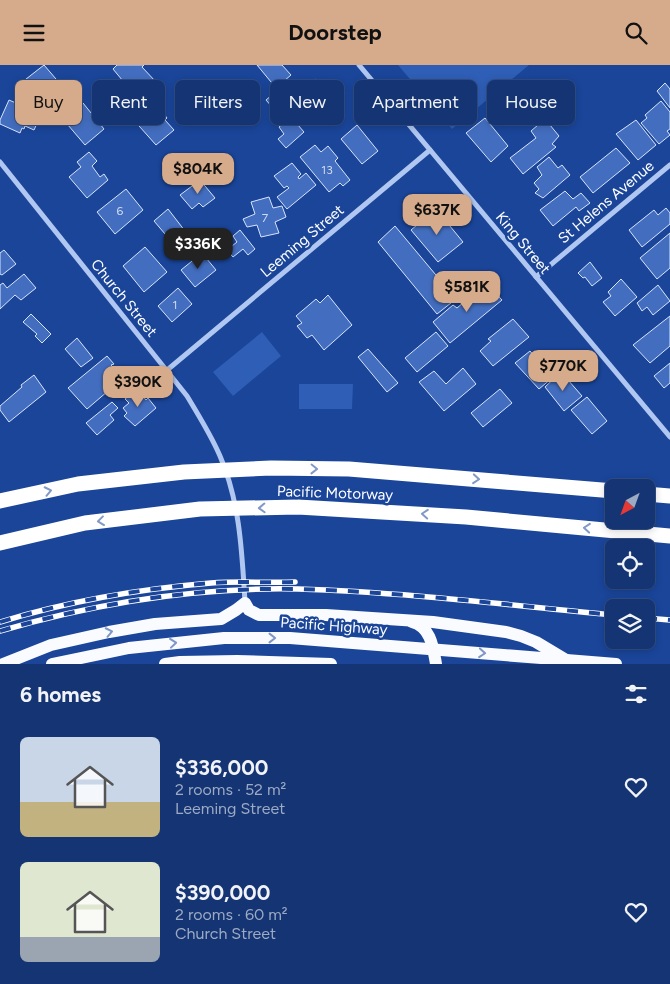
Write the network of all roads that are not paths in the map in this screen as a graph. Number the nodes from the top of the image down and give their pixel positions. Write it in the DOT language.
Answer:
graph roads {
  1 [pos="359,65"];
  2 [pos="430,149"];
  3 [pos="0,162"];
  4 [pos="670,165"];
  5 [pos="536,277"];
  6 [pos="166,371"];
  7 [pos="669,437"];
  8 [pos="605,490"];
  9 [pos="655,495"];
  10 [pos="670,496"];
  11 [pos="0,501"];
  12 [pos="670,536"];
  13 [pos="0,543"];
  14 [pos="245,603"];
  15 [pos="407,621"];
  16 [pos="62,643"];
  17 [pos="433,649"];
  18 [pos="566,660"];
  19 [pos="4,664"];
  20 [pos="55,664"];
  21 [pos="165,664"];
  22 [pos="331,664"];
  23 [pos="436,664"];
  24 [pos="616,664"];
  1 -- 2 [label="street, King Street"];
  2 -- 5 [label="street, King Street"];
  2 -- 6 [label="street, Leeming Street"];
  3 -- 6 [label="street, Church Street"];
  4 -- 5 [label="street, St Helens Avenue"];
  5 -- 7 [label="street, King Street"];
  6 -- 14 [label="street, Church Street"];
  11 -- 8 [label="highway, Pacific Motorway, one-way"];
  9 -- 10 [label="highway"];
  12 -- 13 [label="highway, Pacific Motorway, one-way"];
  14 -- 15 [label="main road"];
  16 -- 14 [label="main road, one-way"];
  15 -- 17 [label="main road"];
  15 -- 18 [label="main road"];
  16 -- 19 [label="main road"];
  16 -- 20 [label="main road"];
  17 -- 18 [label="main road, Pacific Highway, one-way"];
  20 -- 17 [label="main road, Pacific Highway, one-way"];
  17 -- 23 [label="main road"];
  18 -- 24 [label="main road, Pacific Highway"];
  21 -- 22 [label="main road"];
}
